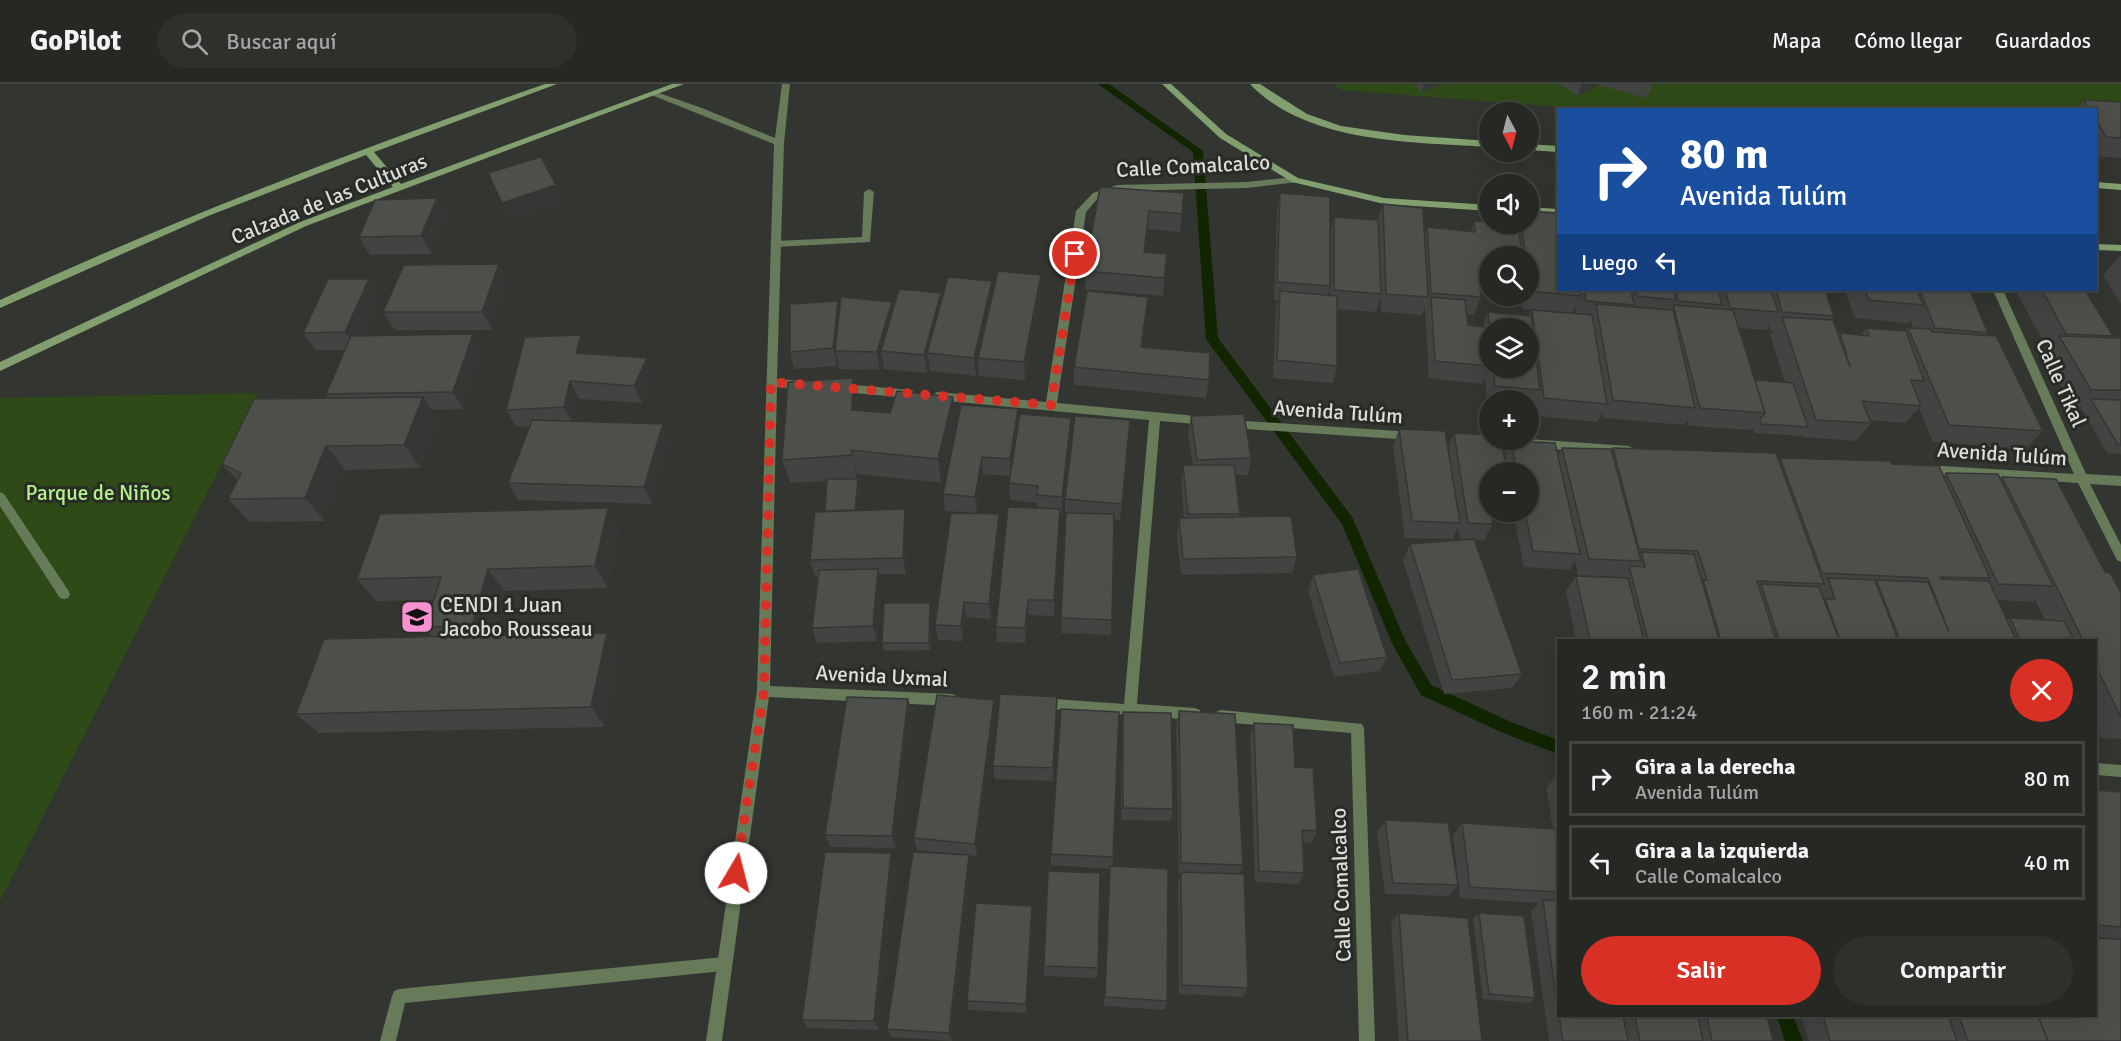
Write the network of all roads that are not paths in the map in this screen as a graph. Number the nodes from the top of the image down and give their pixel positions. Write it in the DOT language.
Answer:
graph roads {
  1 [pos="553,84"];
  2 [pos="680,84"];
  3 [pos="786,84"];
  4 [pos="1166,84"];
  5 [pos="1254,84"];
  6 [pos="653,94"];
  7 [pos="779,143"];
  8 [pos="1479,143"];
  9 [pos="1539,148"];
  10 [pos="1557,149"];
  11 [pos="367,150"];
  12 [pos="1295,180"];
  13 [pos="2097,185"];
  14 [pos="2121,186"];
  15 [pos="399,188"];
  16 [pos="869,192"];
  17 [pos="1479,207"];
  18 [pos="1539,211"];
  19 [pos="1557,212"];
  20 [pos="775,244"];
  21 [pos="2097,247"];
  22 [pos="2121,248"];
  23 [pos="1998,291"];
  24 [pos="0,304"];
  25 [pos="0,367"];
  26 [pos="771,382"];
  27 [pos="1051,405"];
  28 [pos="1155,415"];
  29 [pos="1429,437"];
  30 [pos="1476,440"];
  31 [pos="1643,451"];
  32 [pos="1916,468"];
  33 [pos="2082,479"];
  34 [pos="2121,481"];
  35 [pos="0,497"];
  36 [pos="2121,557"];
  37 [pos="64,594"];
  38 [pos="764,691"];
  39 [pos="964,700"];
  40 [pos="1023,703"];
  41 [pos="1130,708"];
  42 [pos="2097,770"];
  43 [pos="2121,771"];
  44 [pos="723,964"];
  45 [pos="388,1041"];
  46 [pos="714,1041"];
  47 [pos="1367,1041"];
  1 -- 11 [label="main road, Calzada de las Culturas"];
  2 -- 6 [label="main road, Calzada de las Culturas"];
  3 -- 7 [label="street"];
  4 -- 12 [label="main road"];
  5 -- 8 [label="main road"];
  6 -- 7 [label="street"];
  6 -- 15 [label="main road, Calzada de las Culturas"];
  7 -- 20 [label="street"];
  9 -- 10 [label="main road"];
  11 -- 15 [label="main road"];
  11 -- 24 [label="main road, Calzada de las Culturas"];
  12 -- 17 [label="main road"];
  12 -- 27 [label="street, Calle Comalcalco"];
  13 -- 14 [label="main road"];
  15 -- 25 [label="main road, Calzada de las Culturas"];
  16 -- 20 [label="street"];
  18 -- 19 [label="main road"];
  20 -- 26 [label="street"];
  21 -- 22 [label="main road"];
  23 -- 33 [label="street, Calle Tikal"];
  26 -- 27 [label="street, Avenida Tulúm"];
  26 -- 38 [label="street"];
  27 -- 28 [label="street, Avenida Tulúm"];
  28 -- 29 [label="street, Avenida Tulúm"];
  28 -- 41 [label="street"];
  30 -- 31 [label="street"];
  32 -- 33 [label="street, Avenida Tulúm"];
  33 -- 34 [label="street, Avenida Tulúm"];
  33 -- 36 [label="street, Calle Tikal"];
  35 -- 37 [label="street"];
  38 -- 39 [label="street, Avenida Uxmal"];
  38 -- 44 [label="street"];
  40 -- 41 [label="street"];
  41 -- 47 [label="street, Calle Comalcalco"];
  42 -- 43 [label="street"];
  44 -- 45 [label="street"];
  44 -- 46 [label="street"];
}
